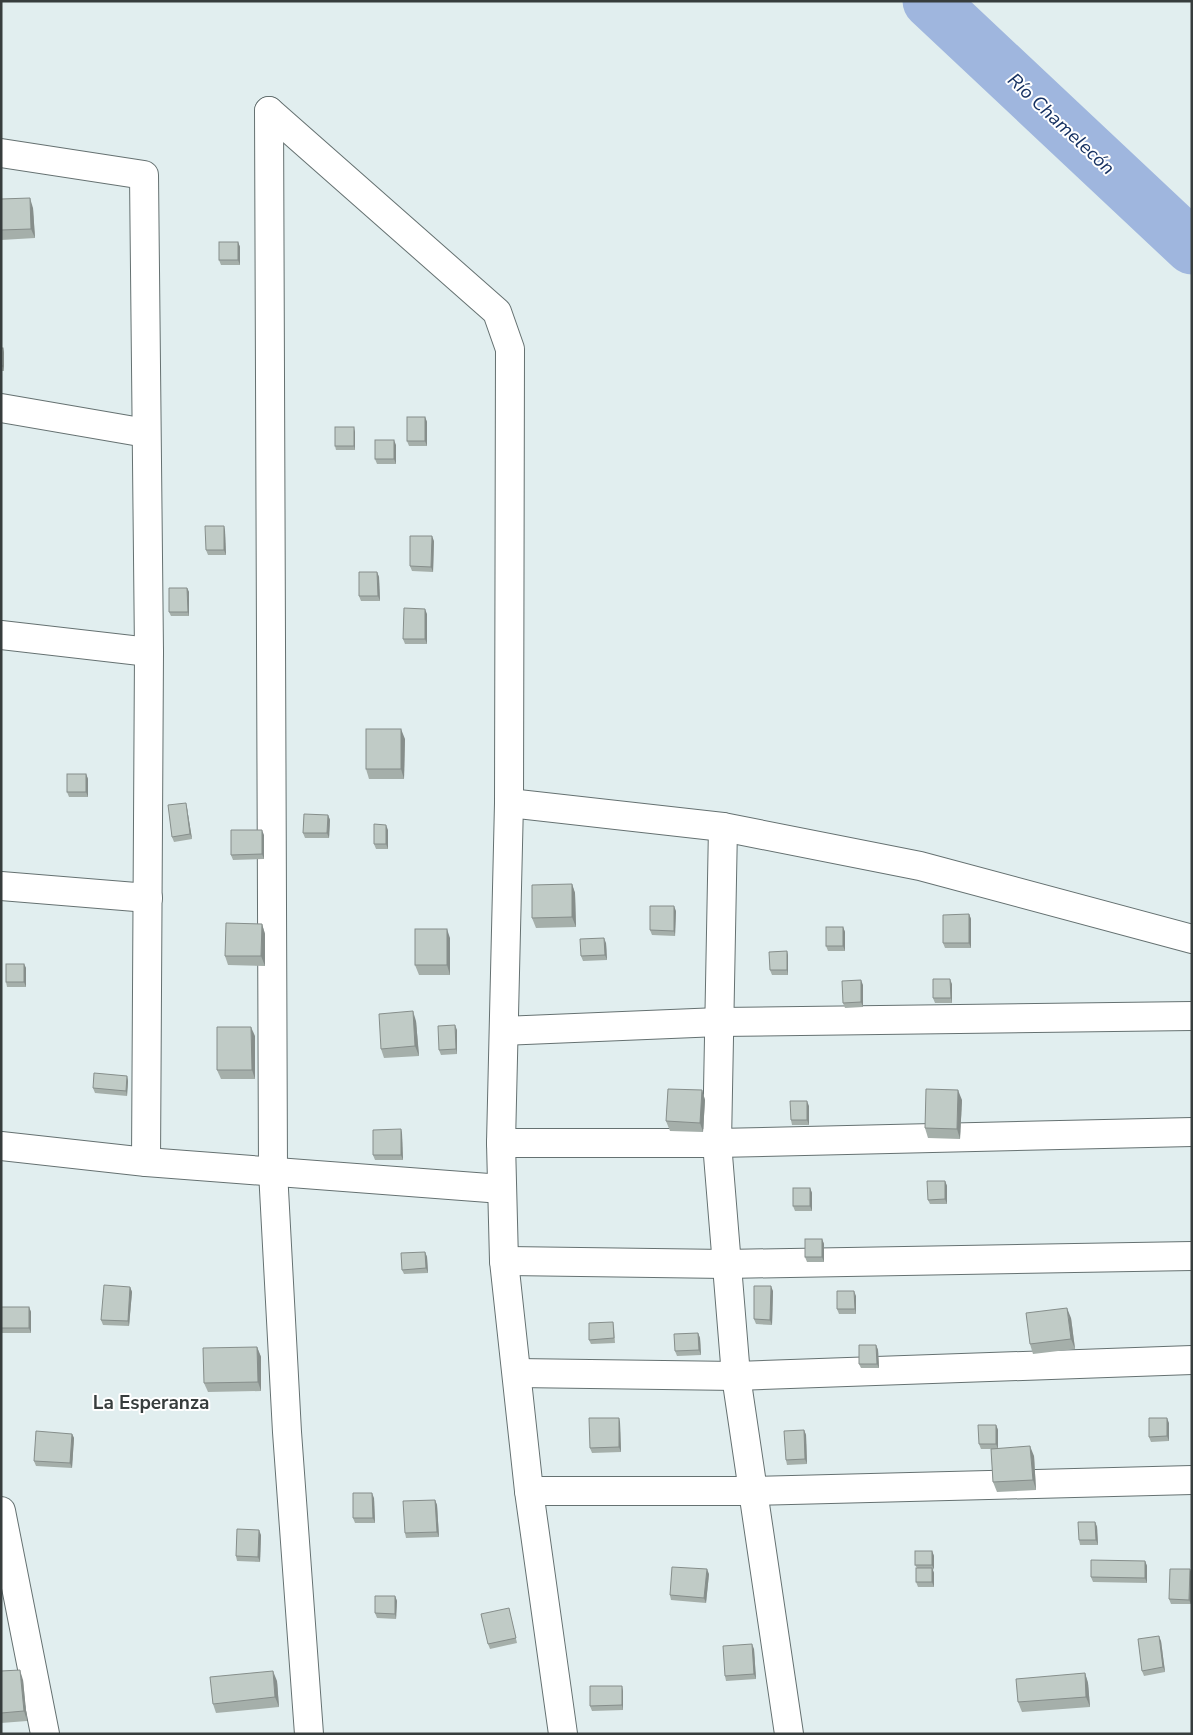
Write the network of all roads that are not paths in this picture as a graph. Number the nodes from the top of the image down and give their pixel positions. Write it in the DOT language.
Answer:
graph roads {
  1 [pos="1,153"];
  2 [pos="1,408"];
  3 [pos="146,433"];
  4 [pos="1,635"];
  5 [pos="149,652"];
  6 [pos="509,803"];
  7 [pos="723,827"];
  8 [pos="1,886"];
  9 [pos="148,898"];
  10 [pos="1192,938"];
  11 [pos="1192,1016"];
  12 [pos="719,1022"];
  13 [pos="504,1031"];
  14 [pos="1192,1132"];
  15 [pos="501,1143"];
  16 [pos="717,1143"];
  17 [pos="1,1146"];
  18 [pos="146,1162"];
  19 [pos="273,1171"];
  20 [pos="502,1189"];
  21 [pos="1192,1256"];
  22 [pos="504,1261"];
  23 [pos="726,1264"];
  24 [pos="1192,1360"];
  25 [pos="517,1373"];
  26 [pos="736,1376"];
  27 [pos="1192,1480"];
  28 [pos="529,1491"];
  29 [pos="754,1491"];
  30 [pos="1,1511"];
  31 [pos="45,1734"];
  32 [pos="309,1734"];
  33 [pos="563,1734"];
  34 [pos="789,1734"];
  1 -- 3 [label="street"];
  2 -- 3 [label="street"];
  3 -- 5 [label="street"];
  4 -- 5 [label="street"];
  5 -- 9 [label="street"];
  6 -- 7 [label="street"];
  6 -- 13 [label="street"];
  6 -- 19 [label="street"];
  7 -- 10 [label="street"];
  7 -- 12 [label="street"];
  8 -- 9 [label="street"];
  9 -- 18 [label="street"];
  11 -- 12 [label="street"];
  12 -- 13 [label="street"];
  12 -- 16 [label="street"];
  13 -- 15 [label="street"];
  14 -- 16 [label="street"];
  15 -- 16 [label="street"];
  15 -- 20 [label="street"];
  16 -- 23 [label="street"];
  17 -- 18 [label="street"];
  18 -- 19 [label="street"];
  19 -- 20 [label="street"];
  19 -- 32 [label="street"];
  20 -- 22 [label="street"];
  21 -- 23 [label="street"];
  22 -- 23 [label="street"];
  22 -- 25 [label="street"];
  23 -- 26 [label="street"];
  24 -- 26 [label="street"];
  25 -- 26 [label="street"];
  25 -- 28 [label="street"];
  26 -- 29 [label="street"];
  27 -- 29 [label="street"];
  28 -- 29 [label="street"];
  28 -- 33 [label="street"];
  29 -- 34 [label="street"];
  30 -- 31 [label="street"];
}
